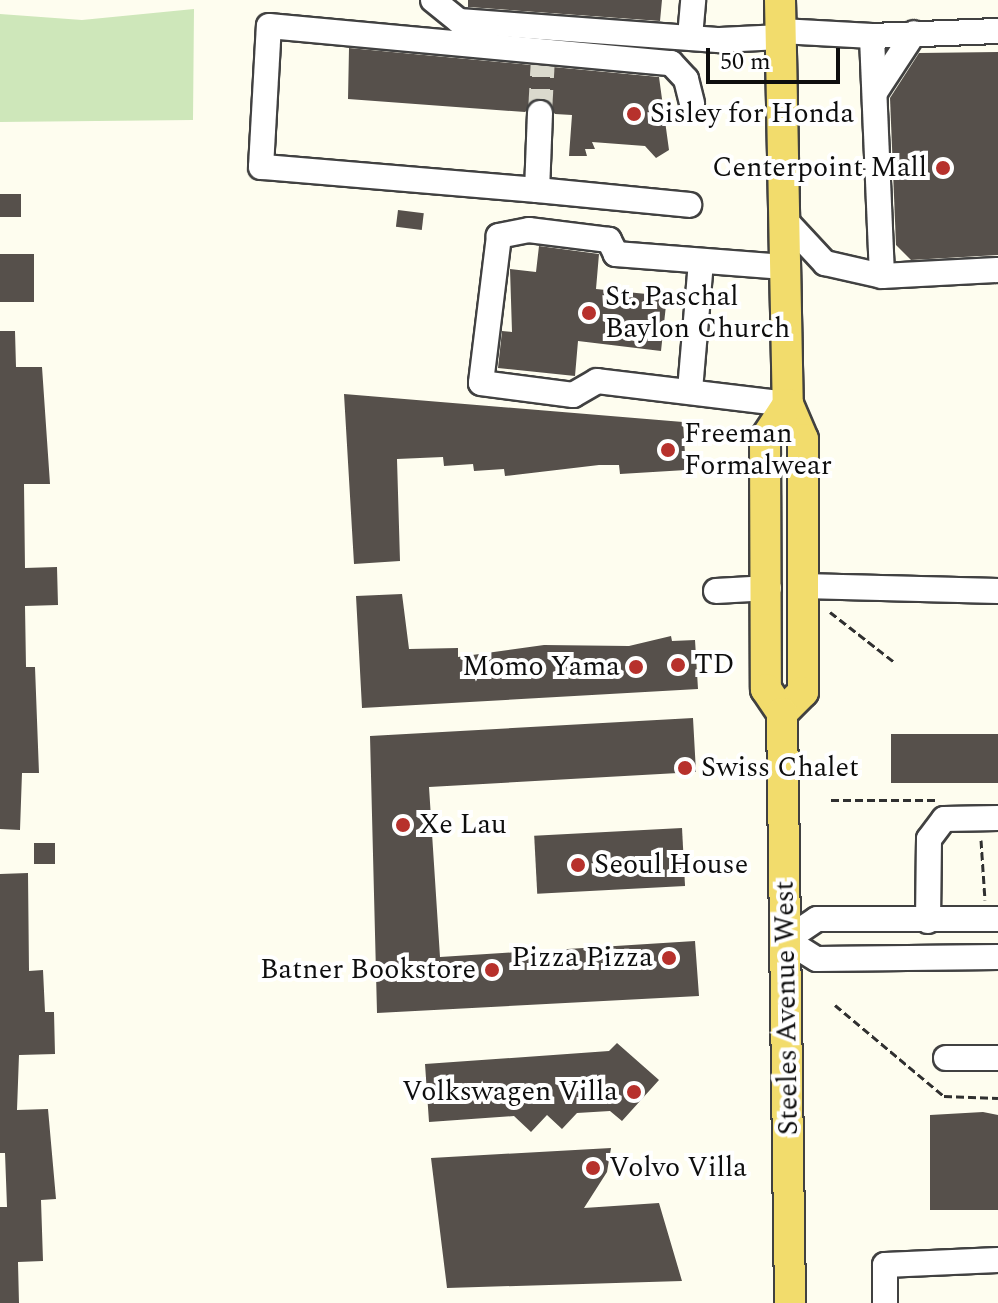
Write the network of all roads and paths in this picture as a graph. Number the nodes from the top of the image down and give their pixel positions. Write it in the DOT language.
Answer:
graph roads {
  1 [pos="433,0"];
  2 [pos="693,0"];
  3 [pos="780,0"];
  4 [pos="998,31"];
  5 [pos="914,33"];
  6 [pos="781,34"];
  7 [pos="872,36"];
  8 [pos="690,37"];
  9 [pos="876,91"];
  10 [pos="692,103"];
  11 [pos="540,113"];
  12 [pos="537,190"];
  13 [pos="689,205"];
  14 [pos="783,218"];
  15 [pos="701,262"];
  16 [pos="784,267"];
  17 [pos="998,270"];
  18 [pos="882,276"];
  19 [pos="690,390"];
  20 [pos="788,404"];
  21 [pos="803,586"];
  22 [pos="769,588"];
  23 [pos="716,591"];
  24 [pos="998,591"];
  25 [pos="830,612"];
  26 [pos="893,661"];
  27 [pos="782,713"];
  28 [pos="831,800"];
  29 [pos="947,800"];
  30 [pos="989,819"];
  31 [pos="991,912"];
  32 [pos="928,921"];
  33 [pos="786,940"];
  34 [pos="998,957"];
  35 [pos="835,1005"];
  36 [pos="946,1058"];
  37 [pos="998,1058"];
  38 [pos="998,1098"];
  39 [pos="998,1260"];
  40 [pos="790,1303"];
  41 [pos="885,1303"];
  1 -- 8 [label="street"];
  2 -- 8 [label="street"];
  3 -- 6 [label="main road"];
  4 -- 5 [label="street"];
  5 -- 7 [label="street"];
  5 -- 9 [label="street"];
  6 -- 7 [label="street"];
  6 -- 8 [label="street"];
  6 -- 14 [label="main road"];
  7 -- 9 [label="street"];
  9 -- 18 [label="street"];
  10 -- 12 [label="street"];
  11 -- 12 [label="street"];
  12 -- 13 [label="street"];
  14 -- 16 [label="main road"];
  14 -- 18 [label="street"];
  15 -- 16 [label="street"];
  15 -- 19 [label="street"];
  15 -- 19 [label="street"];
  16 -- 20 [label="main road"];
  17 -- 18 [label="street"];
  19 -- 20 [label="street"];
  20 -- 21 [label="main road"];
  20 -- 22 [label="main road, Steeles Avenue West"];
  21 -- 22 [label="main road"];
  21 -- 24 [label="street"];
  21 -- 27 [label="main road"];
  22 -- 23 [label="street"];
  22 -- 27 [label="main road, Steeles Avenue West"];
  25 -- 26 [label="path"];
  27 -- 33 [label="main road, Steeles Avenue West"];
  28 -- 29 [label="path"];
  30 -- 31 [label="path"];
  30 -- 32 [label="street"];
  31 -- 32 [label="street"];
  32 -- 33 [label="street"];
  33 -- 34 [label="street"];
  33 -- 40 [label="main road, Steeles Avenue West"];
  35 -- 38 [label="path"];
  36 -- 37 [label="street"];
  39 -- 41 [label="street"];
}
